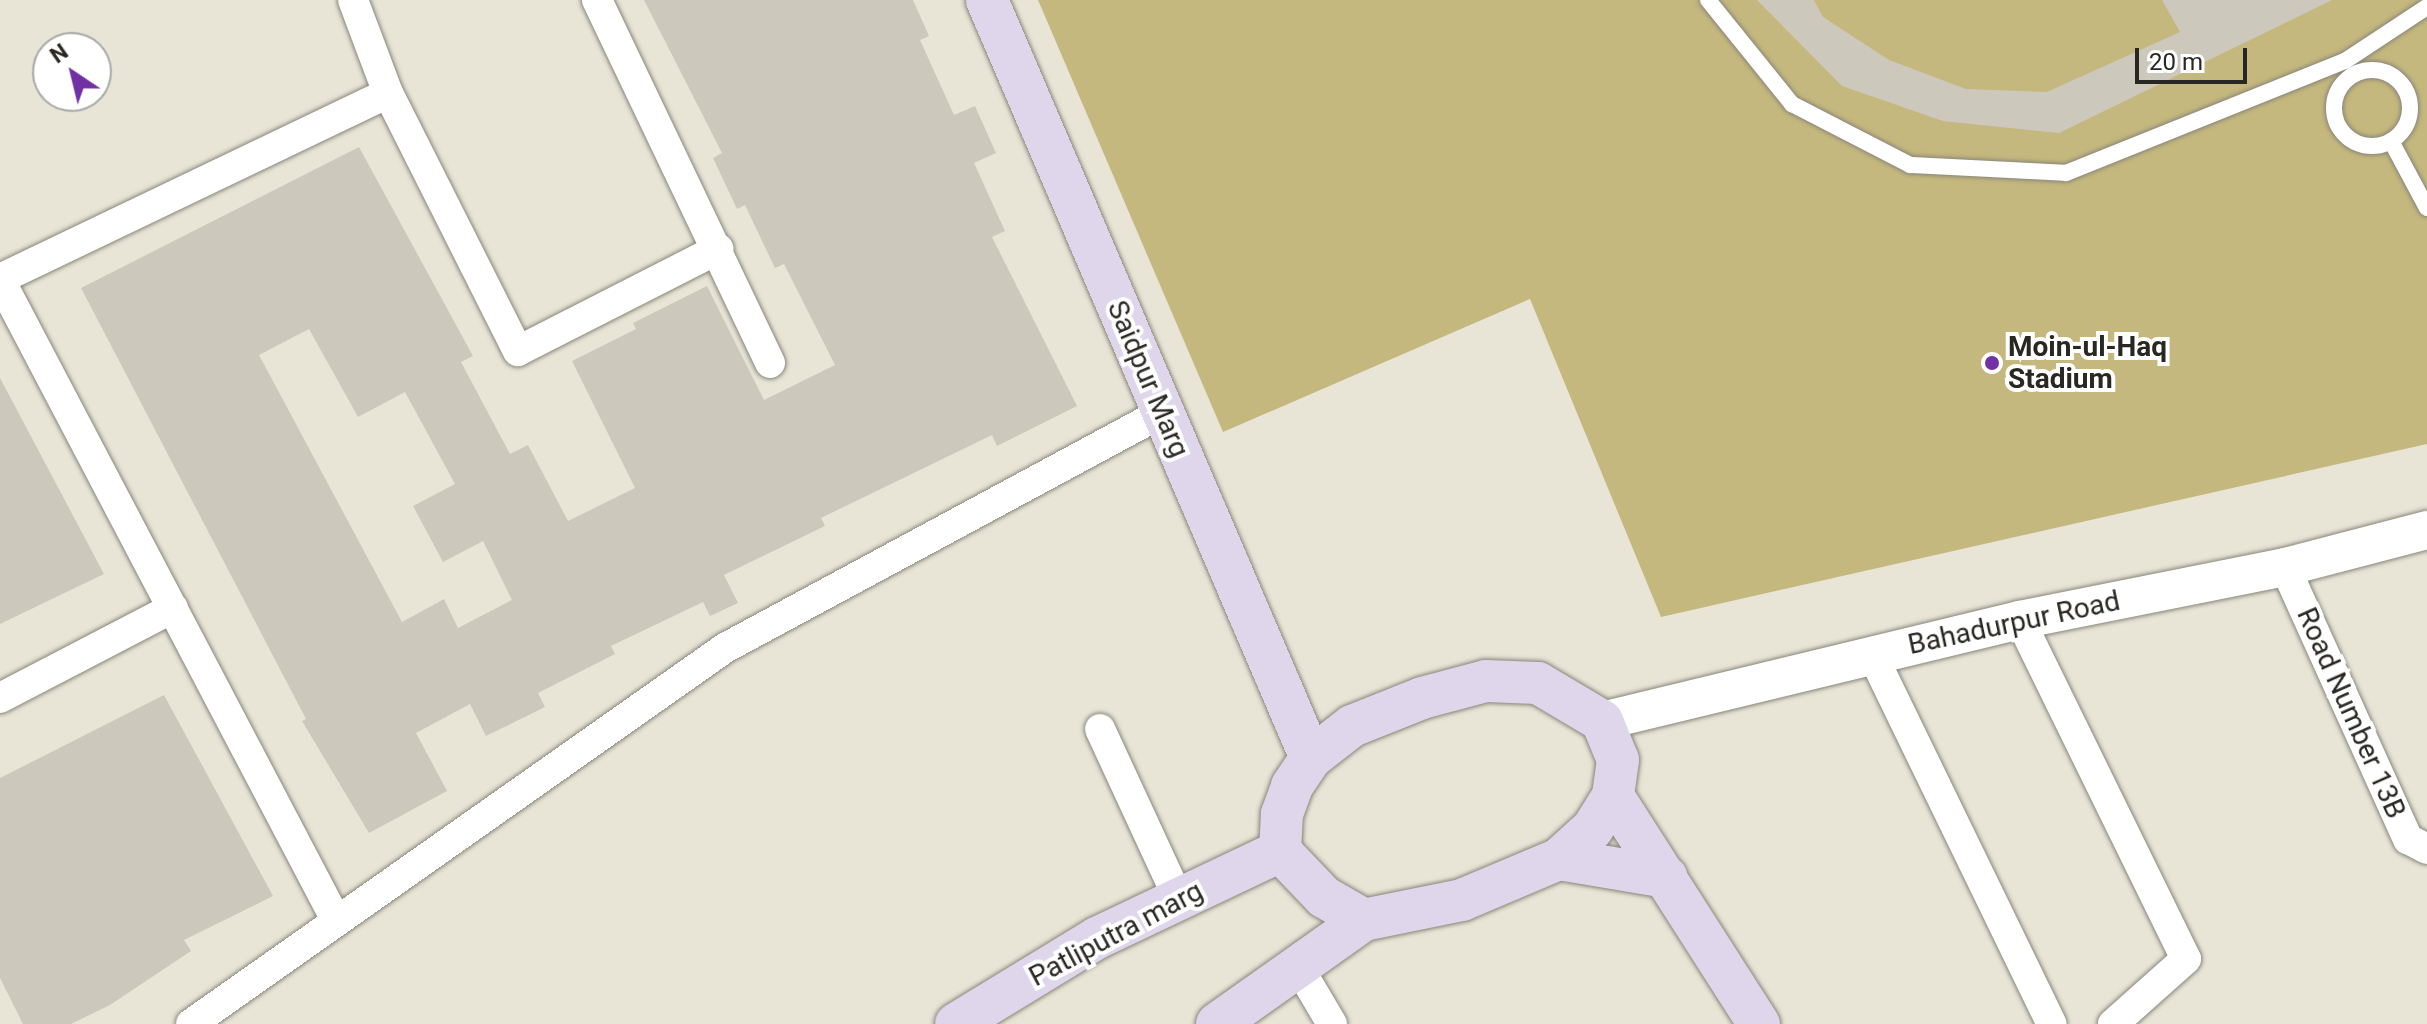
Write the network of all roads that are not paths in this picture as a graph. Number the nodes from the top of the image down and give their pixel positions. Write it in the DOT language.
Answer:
graph roads {
  1 [pos="353,0"];
  2 [pos="597,0"];
  3 [pos="987,0"];
  4 [pos="1708,0"];
  5 [pos="2427,7"];
  6 [pos="2350,68"];
  7 [pos="388,93"];
  8 [pos="2391,141"];
  9 [pos="2427,208"];
  10 [pos="718,249"];
  11 [pos="0,280"];
  12 [pos="770,363"];
  13 [pos="1162,413"];
  14 [pos="2427,530"];
  15 [pos="2285,567"];
  16 [pos="173,608"];
  17 [pos="2020,620"];
  18 [pos="1872,654"];
  19 [pos="0,698"];
  20 [pos="1602,721"];
  21 [pos="1100,729"];
  22 [pos="1311,758"];
  23 [pos="1613,796"];
  24 [pos="2427,849"];
  25 [pos="1280,851"];
  26 [pos="1559,859"];
  27 [pos="1666,877"];
  28 [pos="1179,900"];
  29 [pos="335,918"];
  30 [pos="1364,920"];
  31 [pos="1299,968"];
  32 [pos="191,1024"];
  33 [pos="956,1024"];
  34 [pos="1217,1024"];
  35 [pos="1332,1024"];
  36 [pos="1759,1024"];
  37 [pos="2052,1024"];
  38 [pos="2113,1024"];
  1 -- 7 [label="street"];
  2 -- 10 [label="street"];
  3 -- 13 [label="main road, Saidpur Marg"];
  4 -- 6 [label="lane"];
  5 -- 6 [label="lane"];
  6 -- 8 [label="lane"];
  6 -- 8 [label="lane"];
  7 -- 10 [label="street"];
  7 -- 11 [label="street"];
  8 -- 9 [label="lane"];
  10 -- 12 [label="street"];
  11 -- 16 [label="street"];
  13 -- 22 [label="main road, Saidpur Marg"];
  13 -- 29 [label="street"];
  14 -- 15 [label="street, Bahadurpur Road"];
  15 -- 17 [label="street, Bahadurpur Road"];
  15 -- 24 [label="street, Road Number 13B"];
  16 -- 19 [label="street"];
  16 -- 29 [label="street"];
  17 -- 18 [label="street, Bahadurpur Road"];
  17 -- 38 [label="street"];
  18 -- 20 [label="street, Bahadurpur Road"];
  18 -- 37 [label="street"];
  20 -- 22 [label="main road"];
  20 -- 23 [label="main road"];
  21 -- 28 [label="street"];
  22 -- 25 [label="main road"];
  23 -- 26 [label="main road"];
  23 -- 27 [label="main road"];
  25 -- 28 [label="main road, Patliputra marg"];
  25 -- 30 [label="main road"];
  26 -- 27 [label="main road"];
  26 -- 30 [label="main road"];
  27 -- 36 [label="main road"];
  28 -- 33 [label="main road, Patliputra marg"];
  29 -- 32 [label="street"];
  30 -- 31 [label="main road"];
  31 -- 34 [label="main road"];
  31 -- 35 [label="street"];
}
